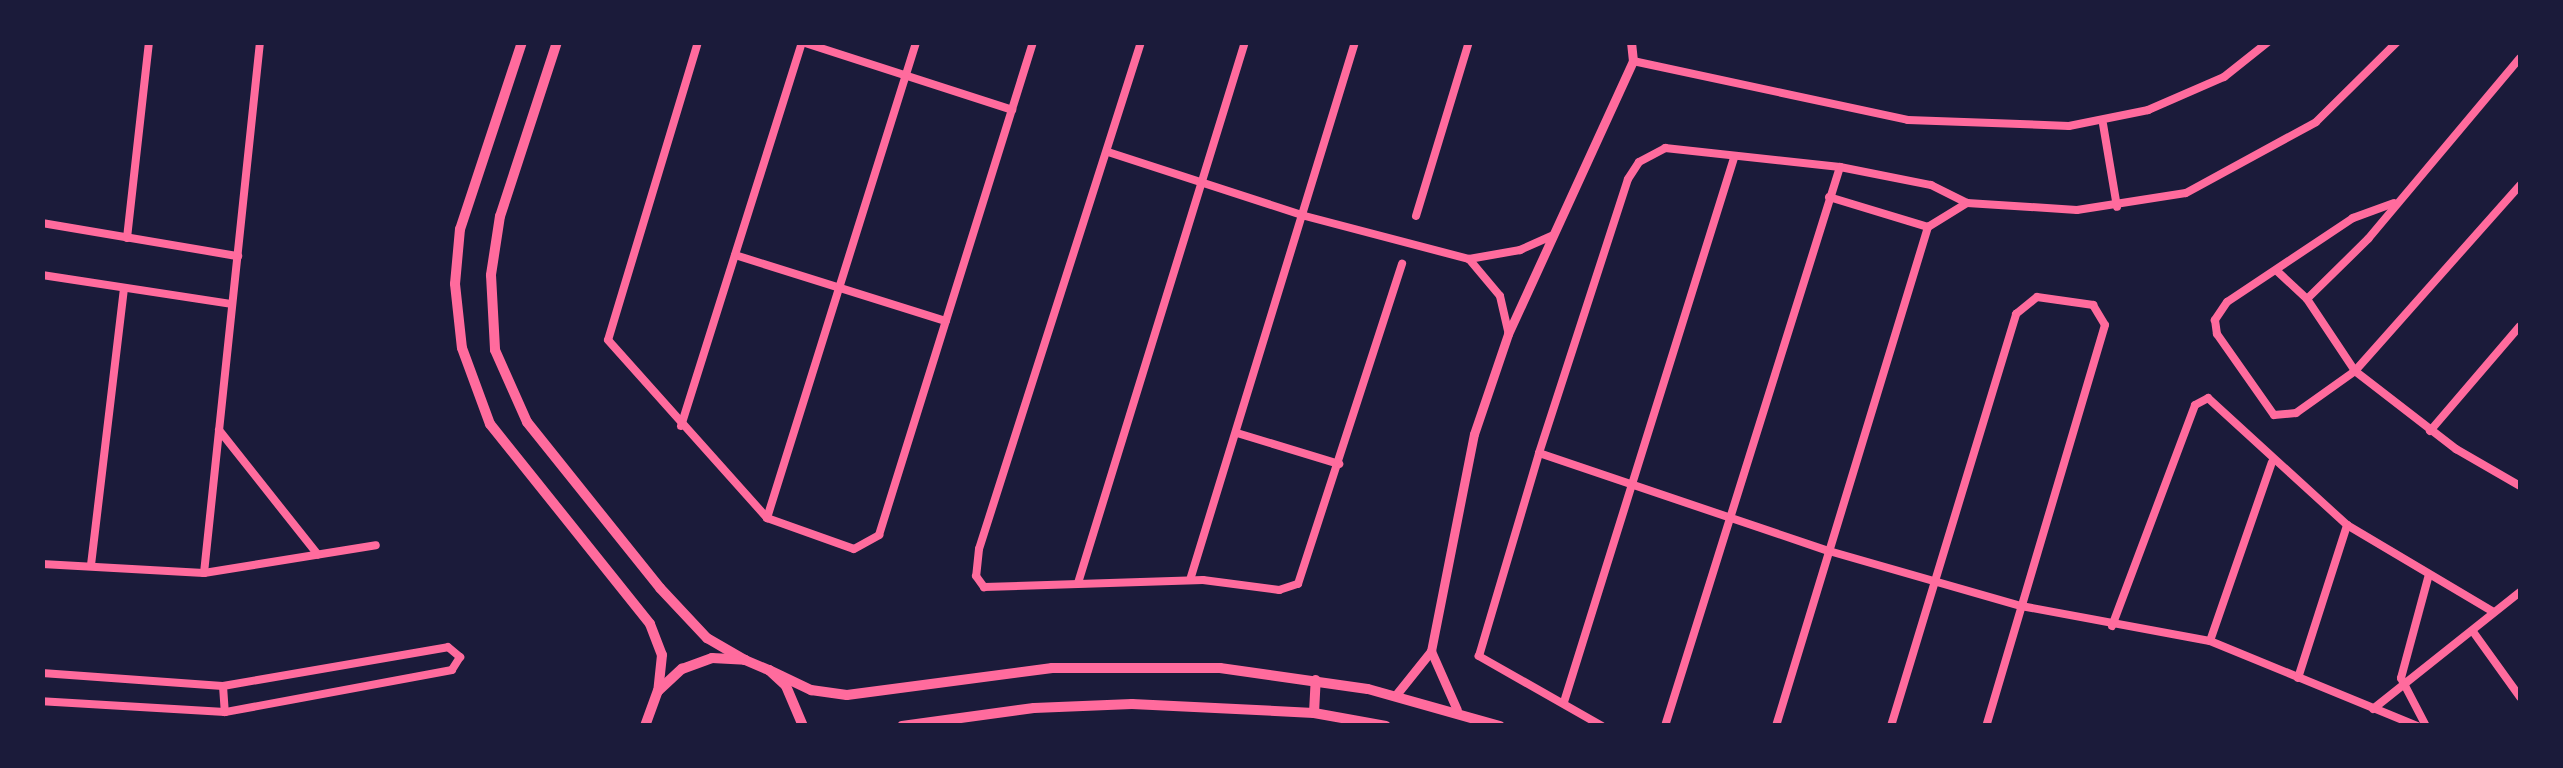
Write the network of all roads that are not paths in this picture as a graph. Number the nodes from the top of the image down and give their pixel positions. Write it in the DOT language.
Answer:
graph roads {
  1 [pos="149,42"];
  2 [pos="260,42"];
  3 [pos="522,42"];
  4 [pos="557,42"];
  5 [pos="698,42"];
  6 [pos="802,42"];
  7 [pos="916,42"];
  8 [pos="1032,42"];
  9 [pos="1141,42"];
  10 [pos="1245,42"];
  11 [pos="1356,42"];
  12 [pos="1468,42"];
  13 [pos="1632,42"];
  14 [pos="2268,42"];
  15 [pos="2396,42"];
  16 [pos="2520,58"];
  17 [pos="1632,61"];
  18 [pos="905,76"];
  19 [pos="1012,110"];
  20 [pos="2103,124"];
  21 [pos="1108,152"];
  22 [pos="1734,158"];
  23 [pos="1840,167"];
  24 [pos="1202,182"];
  25 [pos="2520,185"];
  26 [pos="1829,196"];
  27 [pos="1967,204"];
  28 [pos="2394,204"];
  29 [pos="2117,207"];
  30 [pos="1305,216"];
  31 [pos="1416,216"];
  32 [pos="42,223"];
  33 [pos="1928,227"];
  34 [pos="1552,236"];
  35 [pos="127,238"];
  36 [pos="238,256"];
  37 [pos="734,256"];
  38 [pos="1469,259"];
  39 [pos="1402,264"];
  40 [pos="2276,270"];
  41 [pos="42,274"];
  42 [pos="124,289"];
  43 [pos="838,289"];
  44 [pos="2307,298"];
  45 [pos="232,304"];
  46 [pos="946,321"];
  47 [pos="2520,326"];
  48 [pos="1508,334"];
  49 [pos="2355,371"];
  50 [pos="681,426"];
  51 [pos="219,430"];
  52 [pos="2430,430"];
  53 [pos="1237,433"];
  54 [pos="1539,452"];
  55 [pos="2272,462"];
  56 [pos="1339,464"];
  57 [pos="2520,474"];
  58 [pos="2517,485"];
  59 [pos="1632,486"];
  60 [pos="1730,516"];
  61 [pos="766,518"];
  62 [pos="2347,525"];
  63 [pos="376,546"];
  64 [pos="1829,552"];
  65 [pos="318,555"];
  66 [pos="42,564"];
  67 [pos="91,566"];
  68 [pos="204,573"];
  69 [pos="2428,578"];
  70 [pos="1190,580"];
  71 [pos="1936,581"];
  72 [pos="1078,583"];
  73 [pos="2520,592"];
  74 [pos="2021,606"];
  75 [pos="2492,611"];
  76 [pos="2112,626"];
  77 [pos="2474,633"];
  78 [pos="2210,641"];
  79 [pos="1431,651"];
  80 [pos="745,660"];
  81 [pos="769,670"];
  82 [pos="42,673"];
  83 [pos="2298,678"];
  84 [pos="1316,680"];
  85 [pos="223,686"];
  86 [pos="2404,690"];
  87 [pos="658,691"];
  88 [pos="1395,696"];
  89 [pos="2520,696"];
  90 [pos="42,701"];
  91 [pos="1564,702"];
  92 [pos="2373,709"];
  93 [pos="1457,710"];
  94 [pos="224,712"];
  95 [pos="1314,712"];
  96 [pos="645,726"];
  97 [pos="803,726"];
  98 [pos="902,726"];
  99 [pos="1386,726"];
  100 [pos="1500,726"];
  101 [pos="1602,726"];
  102 [pos="1666,726"];
  103 [pos="1776,726"];
  104 [pos="1890,726"];
  105 [pos="1986,726"];
  106 [pos="2417,726"];
  107 [pos="2426,726"];
  1 -- 35 [label="street"];
  2 -- 36 [label="street"];
  3 -- 87 [label="main road"];
  4 -- 80 [label="main road"];
  5 -- 50 [label="street"];
  6 -- 18 [label="street"];
  6 -- 37 [label="street"];
  7 -- 18 [label="street"];
  8 -- 19 [label="street"];
  9 -- 21 [label="street"];
  10 -- 24 [label="street"];
  11 -- 30 [label="street"];
  12 -- 31 [label="street"];
  13 -- 17 [label="street"];
  14 -- 20 [label="street"];
  15 -- 29 [label="street"];
  16 -- 28 [label="street"];
  17 -- 20 [label="street"];
  17 -- 34 [label="street"];
  18 -- 19 [label="street"];
  18 -- 43 [label="street"];
  19 -- 46 [label="street"];
  20 -- 29 [label="street"];
  21 -- 24 [label="street"];
  21 -- 72 [label="street"];
  22 -- 23 [label="street"];
  22 -- 54 [label="street"];
  22 -- 59 [label="street"];
  23 -- 26 [label="street"];
  23 -- 27 [label="street"];
  24 -- 30 [label="street"];
  24 -- 72 [label="street"];
  25 -- 49 [label="street"];
  26 -- 33 [label="street"];
  26 -- 60 [label="street"];
  27 -- 29 [label="street"];
  27 -- 33 [label="street"];
  28 -- 40 [label="street"];
  28 -- 44 [label="street"];
  30 -- 38 [label="street"];
  30 -- 53 [label="street"];
  32 -- 35 [label="street"];
  33 -- 64 [label="street"];
  34 -- 38 [label="street"];
  34 -- 48 [label="street"];
  35 -- 36 [label="street"];
  36 -- 45 [label="street"];
  37 -- 43 [label="street"];
  37 -- 50 [label="street"];
  38 -- 48 [label="street"];
  39 -- 56 [label="street"];
  40 -- 44 [label="street"];
  40 -- 49 [label="street"];
  41 -- 42 [label="street"];
  42 -- 45 [label="street"];
  42 -- 67 [label="street"];
  43 -- 46 [label="street"];
  43 -- 61 [label="street"];
  44 -- 49 [label="street"];
  45 -- 51 [label="street"];
  46 -- 61 [label="street"];
  47 -- 52 [label="street"];
  48 -- 79 [label="street"];
  49 -- 52 [label="street"];
  50 -- 61 [label="street"];
  51 -- 65 [label="street"];
  51 -- 68 [label="street"];
  52 -- 58 [label="street"];
  53 -- 56 [label="street"];
  53 -- 70 [label="street"];
  54 -- 59 [label="street"];
  54 -- 91 [label="street"];
  55 -- 62 [label="street"];
  55 -- 76 [label="street"];
  55 -- 78 [label="street"];
  56 -- 70 [label="street"];
  57 -- 58 [label="street"];
  59 -- 60 [label="street"];
  59 -- 91 [label="street"];
  60 -- 64 [label="street"];
  60 -- 102 [label="street"];
  62 -- 69 [label="street"];
  62 -- 83 [label="street"];
  63 -- 65 [label="street"];
  64 -- 71 [label="street"];
  64 -- 103 [label="street"];
  65 -- 68 [label="street"];
  66 -- 67 [label="street"];
  67 -- 68 [label="street"];
  69 -- 75 [label="street"];
  69 -- 86 [label="street"];
  70 -- 72 [label="street"];
  71 -- 74 [label="street"];
  71 -- 74 [label="street"];
  71 -- 104 [label="street"];
  73 -- 75 [label="street"];
  74 -- 76 [label="street"];
  74 -- 105 [label="street"];
  75 -- 77 [label="street"];
  76 -- 78 [label="street"];
  77 -- 86 [label="street"];
  77 -- 89 [label="street"];
  78 -- 83 [label="street"];
  79 -- 88 [label="street"];
  79 -- 93 [label="street"];
  80 -- 81 [label="main road"];
  80 -- 87 [label="main road"];
  81 -- 84 [label="main road"];
  81 -- 97 [label="main road"];
  82 -- 85 [label="street"];
  83 -- 92 [label="street"];
  84 -- 88 [label="main road"];
  84 -- 95 [label="main road"];
  85 -- 94 [label="street"];
  85 -- 94 [label="street"];
  86 -- 92 [label="street"];
  86 -- 107 [label="street"];
  87 -- 96 [label="main road"];
  88 -- 93 [label="main road"];
  90 -- 94 [label="street"];
  91 -- 101 [label="street"];
  92 -- 106 [label="street"];
  93 -- 100 [label="main road"];
  95 -- 98 [label="main road"];
  95 -- 99 [label="main road"];
}
